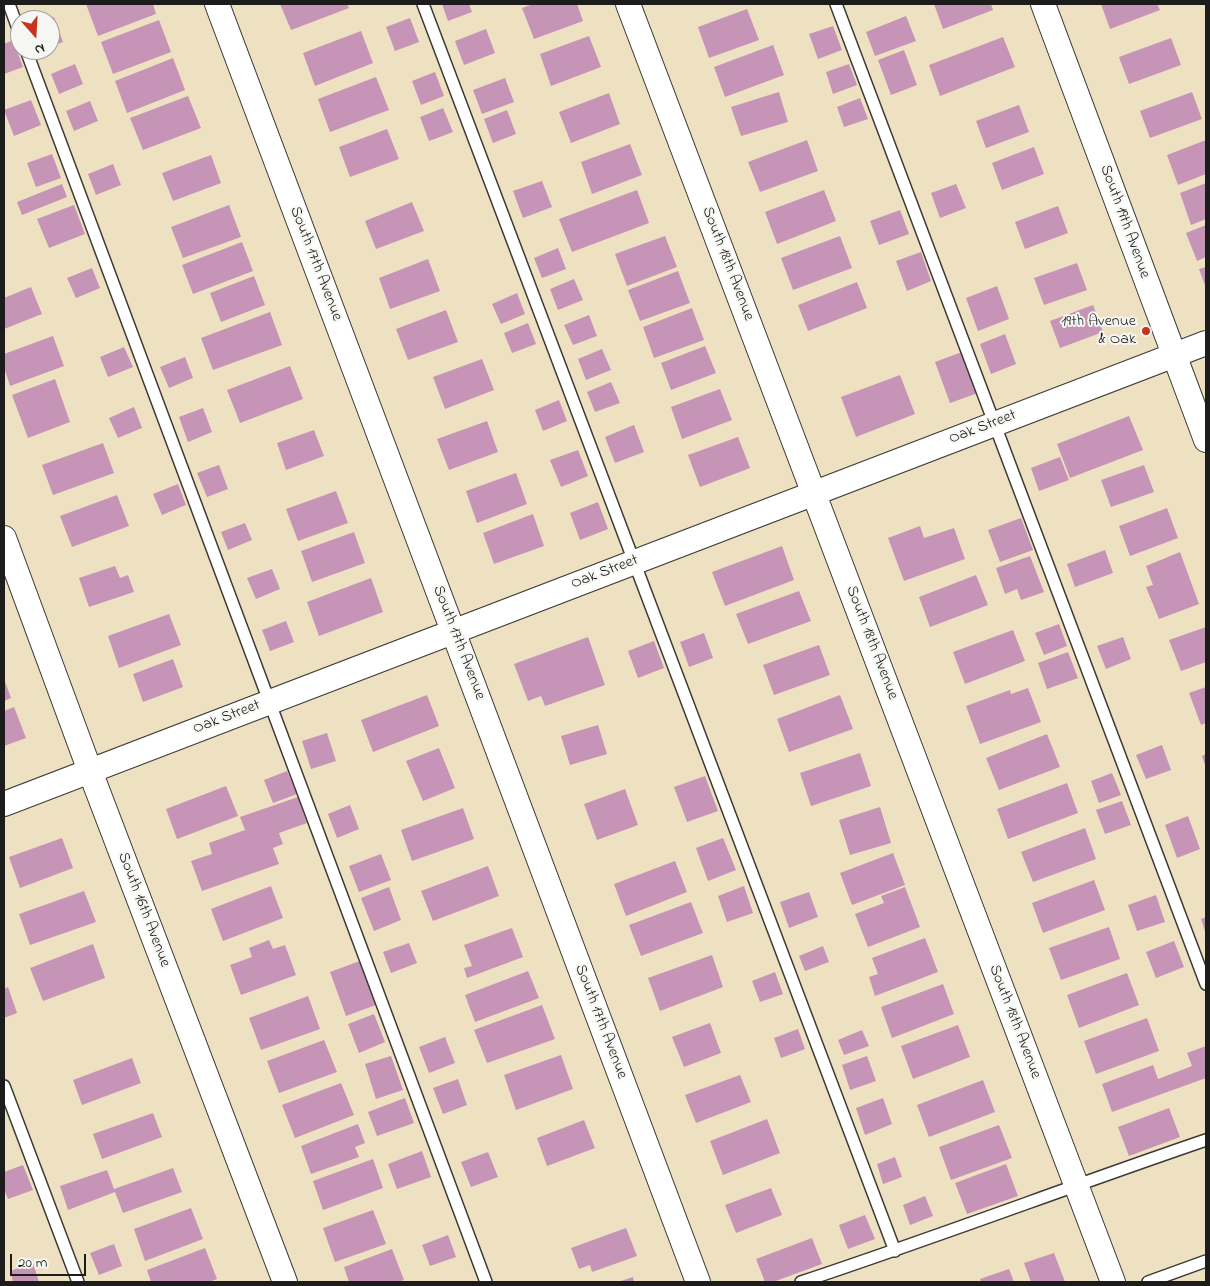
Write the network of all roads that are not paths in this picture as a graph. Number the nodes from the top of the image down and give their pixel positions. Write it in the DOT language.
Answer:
graph roads {
  1 [pos="217,4"];
  2 [pos="423,4"];
  3 [pos="628,4"];
  4 [pos="836,4"];
  5 [pos="1043,4"];
  6 [pos="30,60"];
  7 [pos="1206,342"];
  8 [pos="1174,355"];
  9 [pos="995,424"];
  10 [pos="1206,440"];
  11 [pos="814,493"];
  12 [pos="4,538"];
  13 [pos="633,562"];
  14 [pos="454,631"];
  15 [pos="270,702"];
  16 [pos="90,771"];
  17 [pos="4,804"];
  18 [pos="1206,984"];
  19 [pos="4,1086"];
  20 [pos="1206,1140"];
  21 [pos="1076,1184"];
  22 [pos="895,1251"];
  23 [pos="1206,1261"];
  24 [pos="78,1282"];
  25 [pos="285,1282"];
  26 [pos="486,1282"];
  27 [pos="698,1282"];
  28 [pos="801,1282"];
  29 [pos="1113,1282"];
  30 [pos="1148,1282"];
  1 -- 14 [label="street, South 17th Avenue"];
  2 -- 13 [label="lane"];
  3 -- 11 [label="street, South 18th Avenue"];
  4 -- 9 [label="lane"];
  5 -- 8 [label="street, South 19th Avenue"];
  6 -- 15 [label="lane"];
  7 -- 8 [label="street, Oak Street"];
  8 -- 9 [label="street, Oak Street"];
  8 -- 10 [label="street, South 19th Avenue"];
  9 -- 11 [label="street, Oak Street"];
  9 -- 18 [label="lane"];
  11 -- 13 [label="street, Oak Street"];
  11 -- 21 [label="street, South 18th Avenue"];
  12 -- 16 [label="street, South 16th Avenue"];
  13 -- 14 [label="street, Oak Street"];
  13 -- 22 [label="lane"];
  14 -- 15 [label="street, Oak Street"];
  14 -- 27 [label="street, South 17th Avenue"];
  15 -- 16 [label="street, Oak Street"];
  15 -- 26 [label="lane"];
  16 -- 17 [label="street, Oak Street"];
  16 -- 25 [label="street, South 16th Avenue"];
  19 -- 24 [label="lane"];
  20 -- 21 [label="lane"];
  21 -- 22 [label="lane"];
  21 -- 29 [label="street, South 18th Avenue"];
  22 -- 28 [label="lane"];
  23 -- 30 [label="lane"];
}
